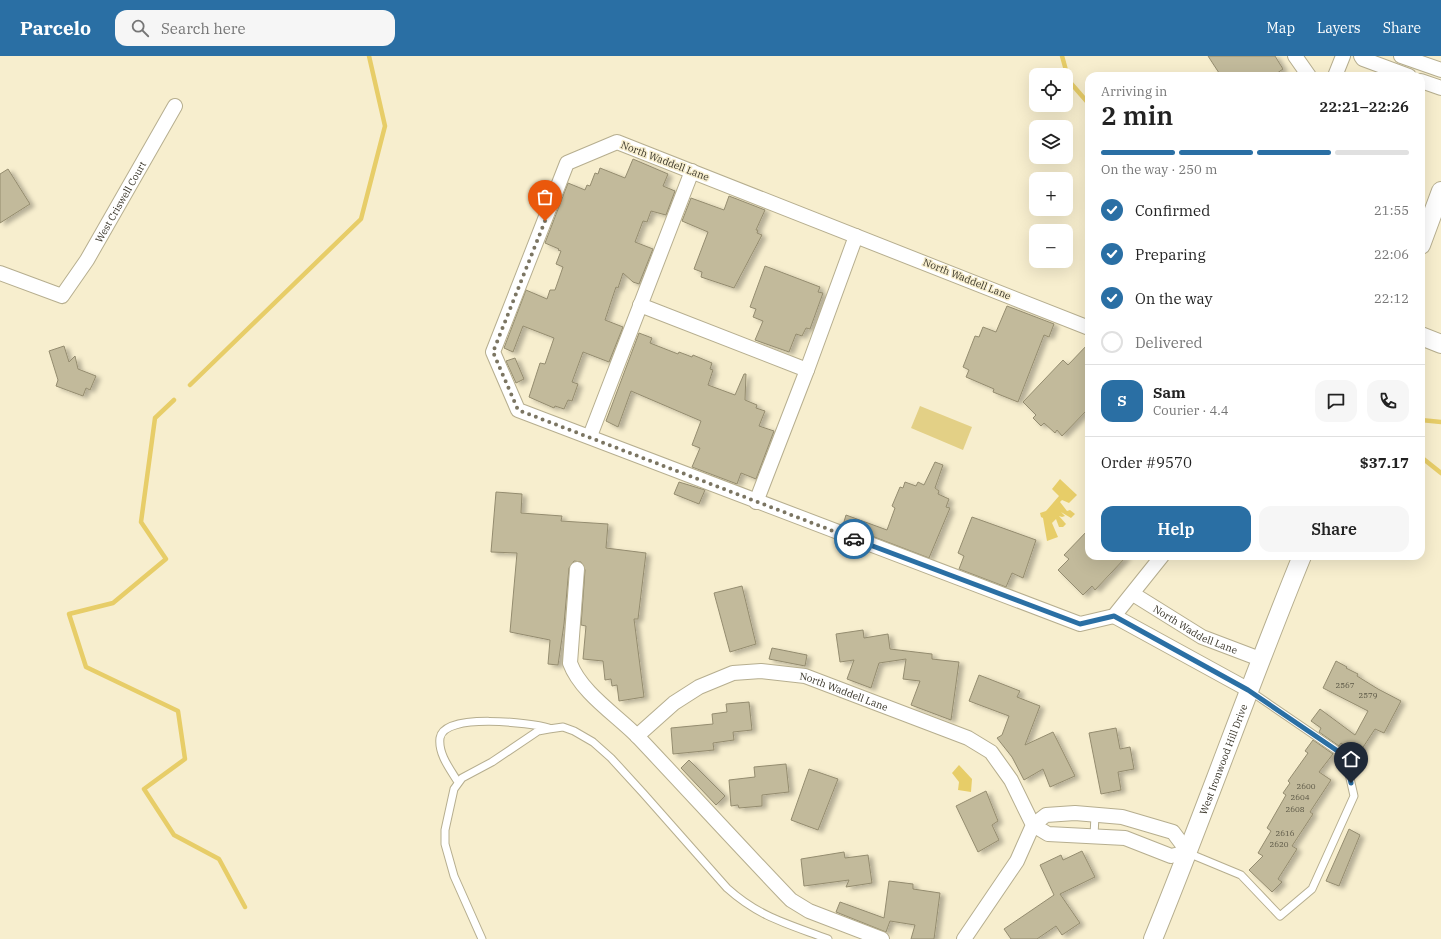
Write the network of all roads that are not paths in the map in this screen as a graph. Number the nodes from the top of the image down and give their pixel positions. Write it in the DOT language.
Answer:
graph roads {
  1 [pos="1295,56"];
  2 [pos="1343,56"];
  3 [pos="1361,56"];
  4 [pos="1400,56"];
  5 [pos="1394,70"];
  6 [pos="1441,70"];
  7 [pos="1305,72"];
  8 [pos="1337,72"];
  9 [pos="1399,72"];
  10 [pos="1425,82"];
  11 [pos="1441,88"];
  12 [pos="175,106"];
  13 [pos="692,171"];
  14 [pos="1441,191"];
  15 [pos="1425,234"];
  16 [pos="856,236"];
  17 [pos="0,273"];
  18 [pos="640,305"];
  19 [pos="1085,326"];
  20 [pos="1425,338"];
  21 [pos="1441,344"];
  22 [pos="808,370"];
  23 [pos="590,436"];
  24 [pos="756,502"];
  25 [pos="1159,560"];
  26 [pos="1300,560"];
  27 [pos="577,569"];
  28 [pos="1133,594"];
  29 [pos="1114,616"];
  30 [pos="1260,659"];
  31 [pos="1248,690"];
  32 [pos="549,729"];
  33 [pos="637,736"];
  34 [pos="458,782"];
  35 [pos="1095,815"];
  36 [pos="1030,819"];
  37 [pos="1094,836"];
  38 [pos="1188,852"];
  39 [pos="482,939"];
  40 [pos="828,939"];
  41 [pos="882,939"];
  42 [pos="964,939"];
  43 [pos="1153,939"];
  1 -- 7 [label="street"];
  2 -- 8 [label="street"];
  3 -- 5 [label="street"];
  4 -- 5 [label="lane"];
  4 -- 6 [label="street"];
  5 -- 9 [label="street"];
  10 -- 11 [label="street"];
  12 -- 17 [label="street, West Criswell Court"];
  13 -- 16 [label="street, North Waddell Lane"];
  13 -- 18 [label="street"];
  13 -- 23 [label="street, North Waddell Lane"];
  14 -- 15 [label="street"];
  16 -- 19 [label="street, North Waddell Lane"];
  16 -- 22 [label="street"];
  18 -- 22 [label="street"];
  18 -- 23 [label="street"];
  20 -- 21 [label="street"];
  22 -- 24 [label="street"];
  23 -- 24 [label="street, North Waddell Lane"];
  24 -- 29 [label="street, North Waddell Lane"];
  25 -- 28 [label="street"];
  26 -- 30 [label="street, West Ironwood Hill Drive"];
  27 -- 33 [label="street"];
  28 -- 29 [label="street"];
  28 -- 30 [label="street, North Waddell Lane"];
  29 -- 31 [label="street"];
  30 -- 31 [label="street, West Ironwood Hill Drive"];
  31 -- 38 [label="street, West Ironwood Hill Drive"];
  31 -- 38 [label="lane"];
  32 -- 34 [label="lane"];
  32 -- 34 [label="lane"];
  32 -- 40 [label="lane"];
  33 -- 36 [label="street, North Waddell Lane"];
  33 -- 41 [label="street"];
  34 -- 39 [label="lane"];
  35 -- 36 [label="street"];
  35 -- 37 [label="lane"];
  35 -- 38 [label="street"];
  36 -- 37 [label="street"];
  36 -- 42 [label="street"];
  37 -- 38 [label="street"];
  38 -- 43 [label="street, West Ironwood Hill Drive"];
}
